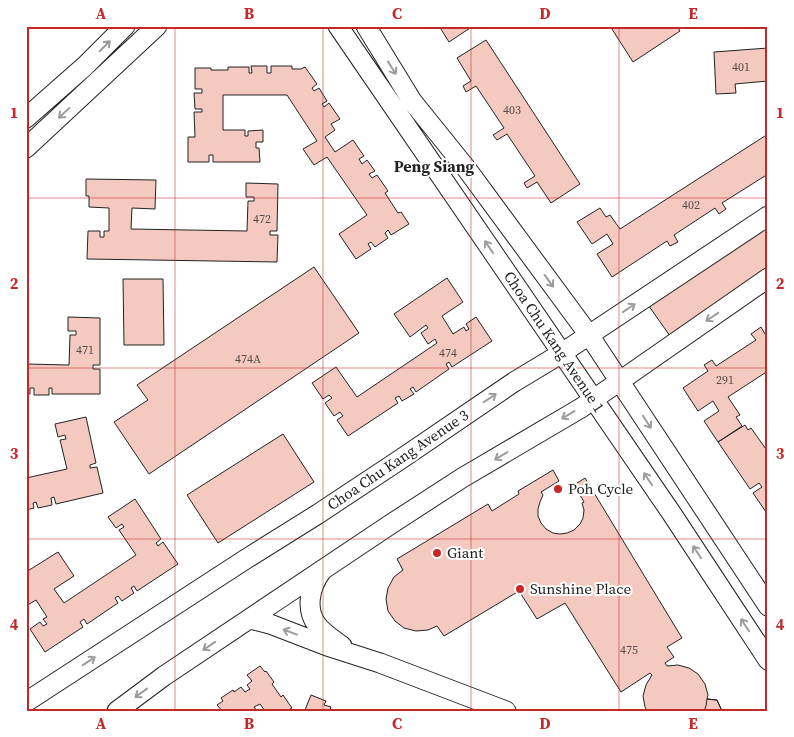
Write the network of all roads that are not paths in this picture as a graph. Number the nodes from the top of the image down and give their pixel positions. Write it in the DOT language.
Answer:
graph roads {
  1 [pos="125,26"];
  2 [pos="157,26"];
  3 [pos="338,26"];
  4 [pos="366,26"];
  5 [pos="26,118"];
  6 [pos="26,148"];
  7 [pos="768,216"];
  8 [pos="768,278"];
  9 [pos="589,335"];
  10 [pos="562,353"];
  11 [pos="620,381"];
  12 [pos="593,398"];
  13 [pos="323,570"];
  14 [pos="768,606"];
  15 [pos="250,619"];
  16 [pos="353,654"];
  17 [pos="768,660"];
  18 [pos="48,687"];
  19 [pos="26,692"];
  20 [pos="26,702"];
  21 [pos="117,711"];
  22 [pos="506,711"];
  5 -- 1 [label="street, one-way"];
  2 -- 6 [label="street, one-way"];
  10 -- 3 [label="street, Choa Chu Kang Avenue 1, one-way"];
  4 -- 9 [label="street, Choa Chu Kang Avenue 1, one-way"];
  9 -- 7 [label="street, Choa Chu Kang Avenue 3, one-way"];
  8 -- 11 [label="street, one-way"];
  9 -- 10 [label="street, Choa Chu Kang Avenue 3"];
  9 -- 11 [label="street, Choa Chu Kang Avenue 1"];
  10 -- 12 [label="street, Choa Chu Kang Avenue 1"];
  18 -- 10 [label="street, Choa Chu Kang Avenue 3, one-way"];
  11 -- 12 [label="street"];
  11 -- 14 [label="street, Choa Chu Kang Avenue 1, one-way"];
  12 -- 13 [label="street, one-way"];
  17 -- 12 [label="street, Choa Chu Kang Avenue 1, one-way"];
  13 -- 15 [label="street"];
  13 -- 16 [label="street"];
  16 -- 15 [label="street, one-way"];
  15 -- 21 [label="street, one-way"];
  16 -- 22 [label="street"];
  18 -- 19 [label="street"];
  18 -- 20 [label="street, Choa Chu Kang Avenue 3"];
}
